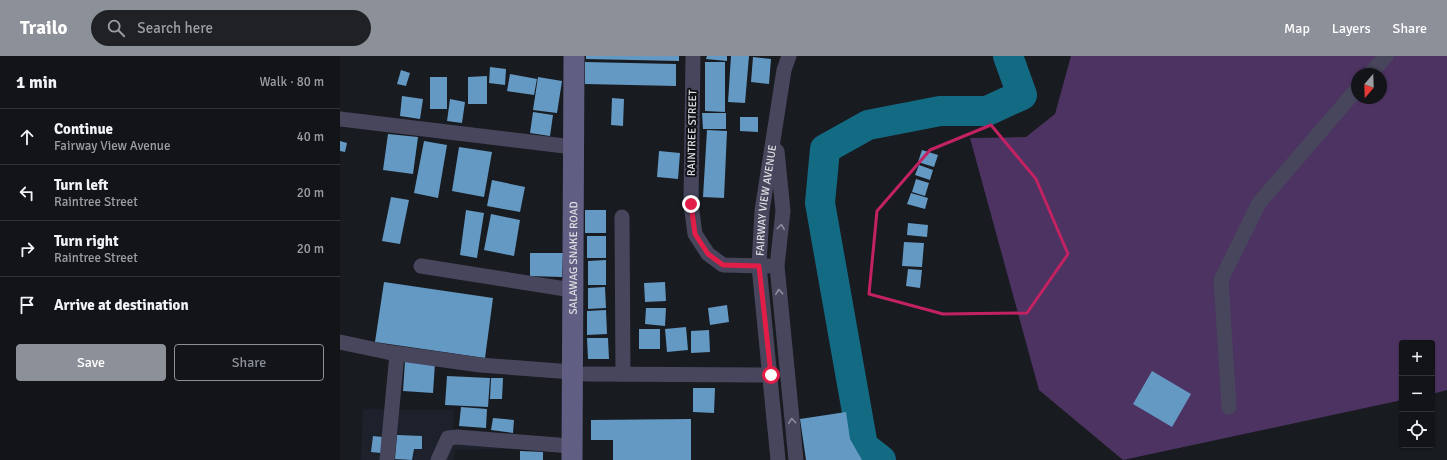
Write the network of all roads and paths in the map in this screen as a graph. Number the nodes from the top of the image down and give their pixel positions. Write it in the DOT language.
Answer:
graph roads {
  1 [pos="574,56"];
  2 [pos="693,56"];
  3 [pos="789,56"];
  4 [pos="1386,56"];
  5 [pos="1375,68"];
  6 [pos="1351,96"];
  7 [pos="340,119"];
  8 [pos="774,132"];
  9 [pos="573,147"];
  10 [pos="622,217"];
  11 [pos="421,266"];
  12 [pos="759,266"];
  13 [pos="777,266"];
  14 [pos="572,290"];
  15 [pos="340,342"];
  16 [pos="397,354"];
  17 [pos="579,373"];
  18 [pos="623,374"];
  19 [pos="771,375"];
  20 [pos="1229,407"];
  21 [pos="572,453"];
  22 [pos="387,460"];
  23 [pos="438,460"];
  24 [pos="778,460"];
  25 [pos="796,460"];
  1 -- 9 [label="main road, SALAWAG SNAKE ROAD"];
  2 -- 12 [label="street, RAINTREE STREET"];
  3 -- 8 [label="street, FAIRWAY VIEW AVENUE"];
  4 -- 5 [label="street"];
  6 -- 20 [label="street"];
  7 -- 9 [label="street"];
  8 -- 12 [label="street, FAIRWAY VIEW AVENUE"];
  13 -- 8 [label="street, FAIRWAY VIEW AVENUE, one-way"];
  9 -- 14 [label="main road, SALAWAG SNAKE ROAD"];
  10 -- 18 [label="street"];
  11 -- 14 [label="street"];
  12 -- 13 [label="street, RAINTREE STREET"];
  12 -- 19 [label="street, FAIRWAY VIEW AVENUE"];
  25 -- 13 [label="street, FAIRWAY VIEW AVENUE, one-way"];
  14 -- 17 [label="main road, SALAWAG SNAKE ROAD"];
  15 -- 16 [label="street"];
  16 -- 17 [label="street"];
  16 -- 22 [label="street"];
  17 -- 18 [label="street"];
  17 -- 21 [label="main road, SALAWAG SNAKE ROAD"];
  18 -- 19 [label="street"];
  19 -- 24 [label="street, FAIRWAY VIEW AVENUE"];
  21 -- 23 [label="street"];
}
